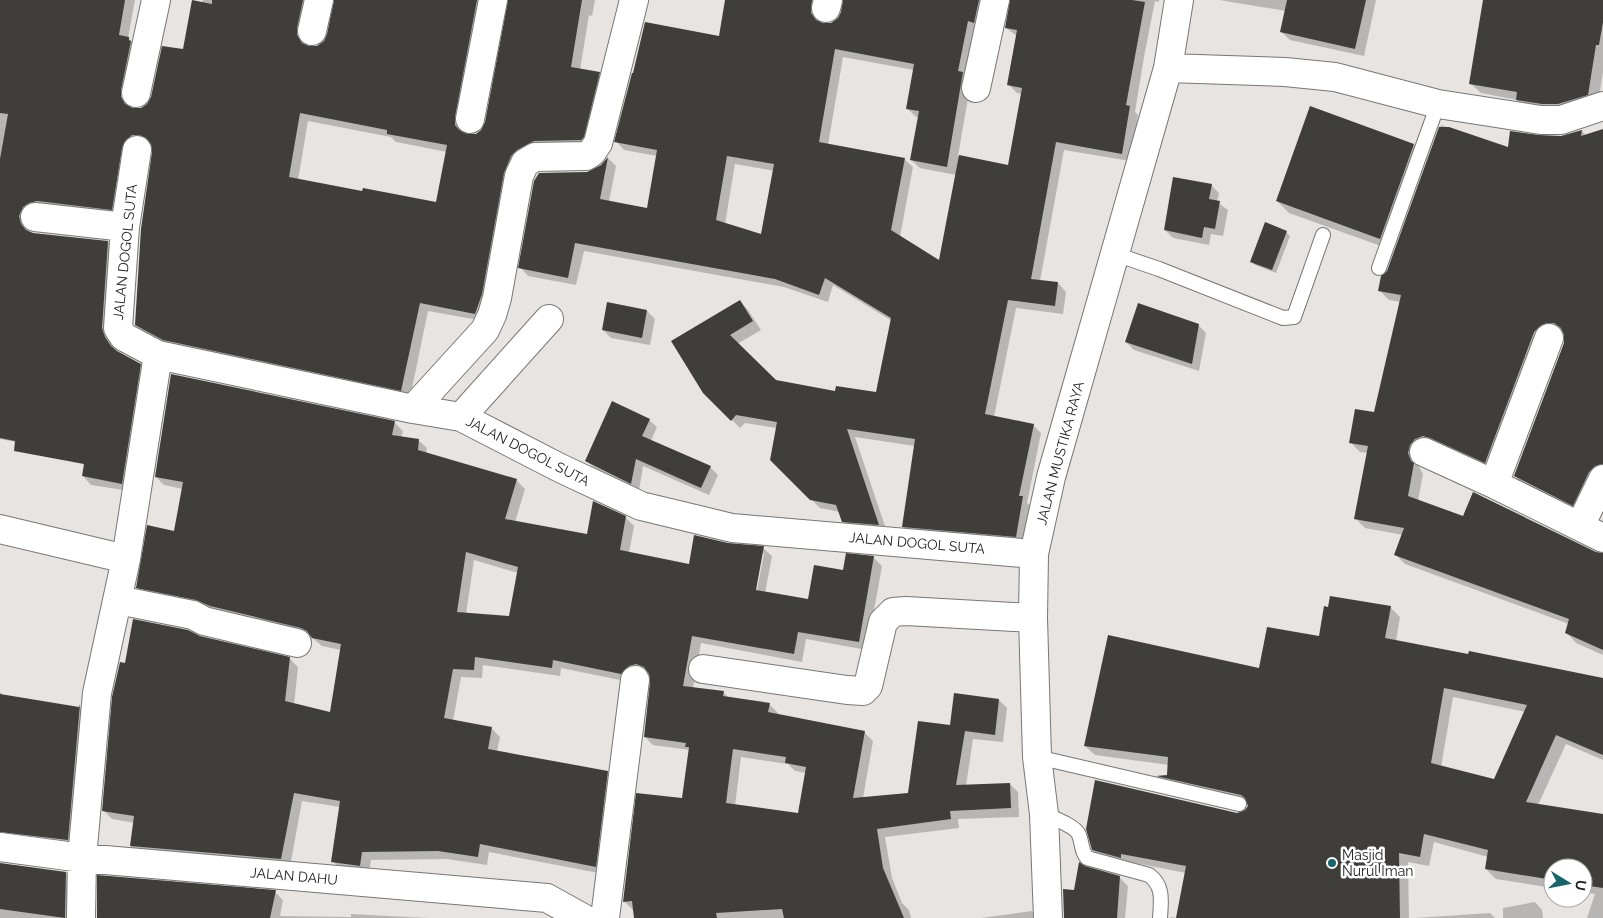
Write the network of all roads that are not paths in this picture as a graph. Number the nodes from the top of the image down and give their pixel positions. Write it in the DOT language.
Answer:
graph roads {
  1 [pos="156,0"];
  2 [pos="319,0"];
  3 [pos="492,0"];
  4 [pos="634,0"];
  5 [pos="995,0"];
  6 [pos="1178,0"];
  7 [pos="312,31"];
  8 [pos="1168,68"];
  9 [pos="976,88"];
  10 [pos="136,93"];
  11 [pos="1438,104"];
  12 [pos="1603,106"];
  13 [pos="470,118"];
  14 [pos="137,150"];
  15 [pos="35,217"];
  16 [pos="125,227"];
  17 [pos="1323,235"];
  18 [pos="1114,254"];
  19 [pos="1379,268"];
  20 [pos="549,319"];
  21 [pos="1549,338"];
  22 [pos="158,355"];
  23 [pos="413,409"];
  24 [pos="460,417"];
  25 [pos="1424,452"];
  26 [pos="1603,479"];
  27 [pos="1494,484"];
  28 [pos="0,529"];
  29 [pos="1592,532"];
  30 [pos="1034,554"];
  31 [pos="126,560"];
  32 [pos="118,600"];
  33 [pos="1033,618"];
  34 [pos="297,643"];
  35 [pos="703,669"];
  36 [pos="635,680"];
  37 [pos="1037,757"];
  38 [pos="1239,804"];
  39 [pos="1044,814"];
  40 [pos="0,847"];
  41 [pos="82,858"];
  42 [pos="81,918"];
  43 [pos="583,918"];
  44 [pos="605,918"];
  45 [pos="1048,918"];
  46 [pos="1160,918"];
  1 -- 10 [label="street"];
  2 -- 7 [label="street"];
  3 -- 13 [label="street"];
  4 -- 23 [label="street"];
  5 -- 9 [label="street"];
  6 -- 8 [label="street, JALAN MUSTIKA RAYA"];
  8 -- 11 [label="street"];
  8 -- 18 [label="street, JALAN MUSTIKA RAYA"];
  11 -- 12 [label="street"];
  11 -- 19 [label="lane"];
  14 -- 16 [label="street, JALAN DOGOL SUTA"];
  15 -- 16 [label="street"];
  16 -- 22 [label="street, JALAN DOGOL SUTA"];
  17 -- 18 [label="lane"];
  18 -- 30 [label="street, JALAN MUSTIKA RAYA"];
  20 -- 24 [label="street"];
  21 -- 27 [label="street"];
  22 -- 23 [label="street, JALAN DOGOL SUTA"];
  22 -- 31 [label="street"];
  23 -- 24 [label="street, JALAN DOGOL SUTA"];
  24 -- 30 [label="street, JALAN DOGOL SUTA"];
  25 -- 27 [label="street"];
  26 -- 29 [label="street"];
  27 -- 29 [label="street"];
  28 -- 31 [label="street"];
  30 -- 33 [label="street, JALAN MUSTIKA RAYA"];
  31 -- 32 [label="street"];
  32 -- 34 [label="street"];
  32 -- 41 [label="street"];
  33 -- 35 [label="street"];
  33 -- 37 [label="street, JALAN MUSTIKA RAYA"];
  36 -- 44 [label="street"];
  37 -- 38 [label="lane"];
  37 -- 39 [label="street, JALAN MUSTIKA RAYA"];
  39 -- 45 [label="street, JALAN MUSTIKA RAYA"];
  39 -- 46 [label="lane"];
  40 -- 41 [label="street, JALAN DAHU"];
  41 -- 42 [label="street"];
  41 -- 43 [label="street, JALAN DAHU"];
}
